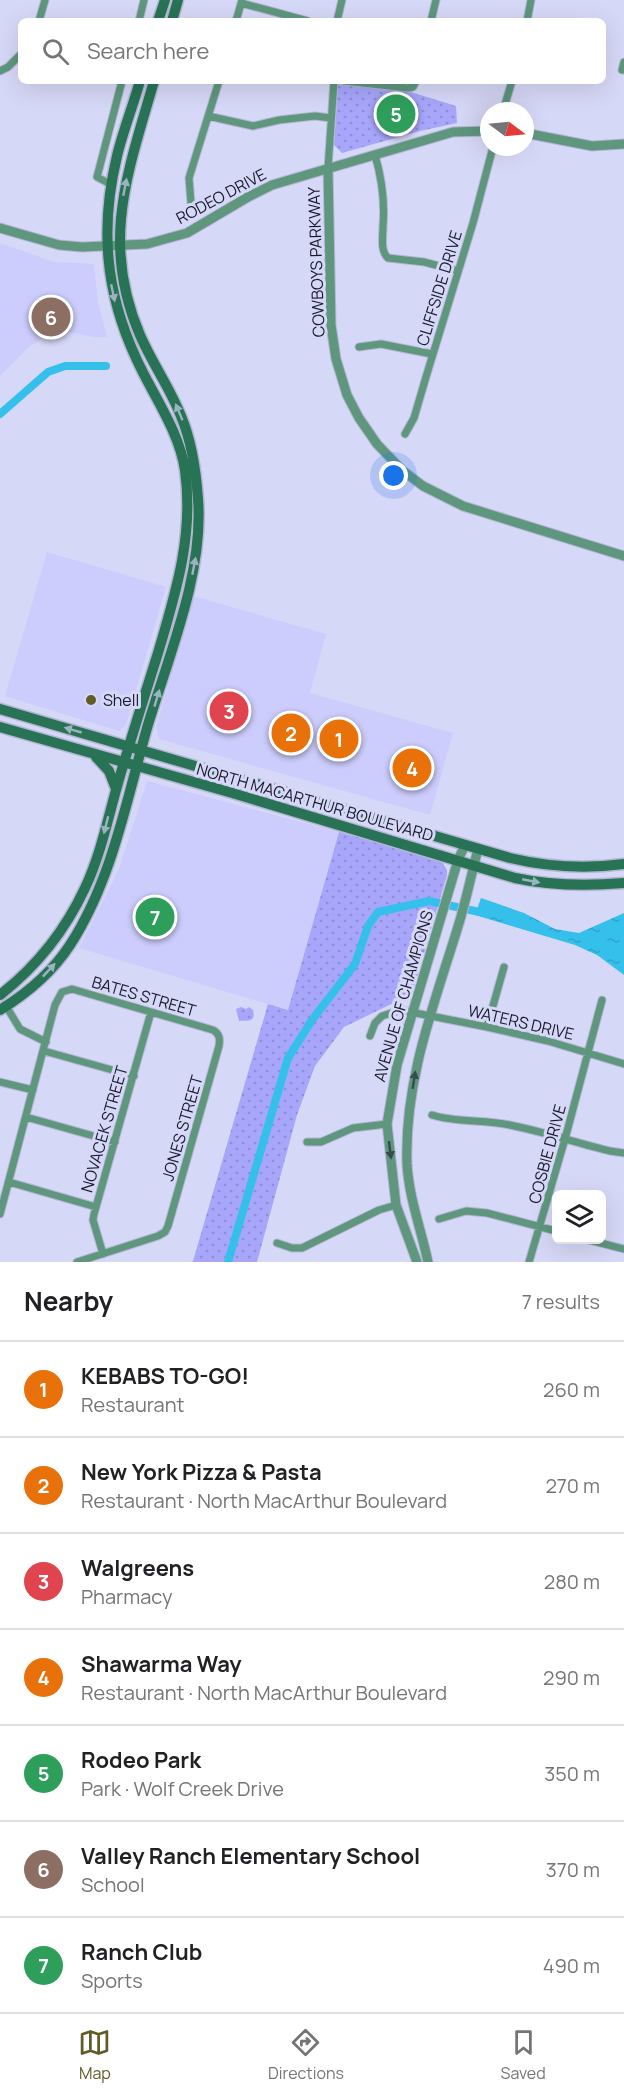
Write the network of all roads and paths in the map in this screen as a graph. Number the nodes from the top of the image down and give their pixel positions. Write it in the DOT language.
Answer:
graph roads {
  1 [pos="45,0"];
  2 [pos="144,0"];
  3 [pos="165,0"];
  4 [pos="178,0"];
  5 [pos="342,0"];
  6 [pos="436,0"];
  7 [pos="531,0"];
  8 [pos="241,1"];
  9 [pos="40,18"];
  10 [pos="140,18"];
  11 [pos="159,18"];
  12 [pos="173,18"];
  13 [pos="237,18"];
  14 [pos="298,18"];
  15 [pos="338,18"];
  16 [pos="432,18"];
  17 [pos="528,18"];
  18 [pos="18,57"];
  19 [pos="0,71"];
  20 [pos="121,84"];
  21 [pos="139,84"];
  22 [pos="153,84"];
  23 [pos="218,84"];
  24 [pos="334,84"];
  25 [pos="372,84"];
  26 [pos="414,84"];
  27 [pos="511,84"];
  28 [pos="134,101"];
  29 [pos="506,102"];
  30 [pos="147,106"];
  31 [pos="208,116"];
  32 [pos="331,118"];
  33 [pos="480,131"];
  34 [pos="534,135"];
  35 [pos="624,144"];
  36 [pos="375,155"];
  37 [pos="491,156"];
  38 [pos="328,168"];
  39 [pos="112,185"];
  40 [pos="191,203"];
  41 [pos="0,228"];
  42 [pos="108,245"];
  43 [pos="120,245"];
  44 [pos="458,271"];
  45 [pos="359,347"];
  46 [pos="432,354"];
  47 [pos="405,434"];
  48 [pos="191,475"];
  49 [pos="624,556"];
  50 [pos="179,602"];
  51 [pos="0,709"];
  52 [pos="0,727"];
  53 [pos="129,747"];
  54 [pos="141,750"];
  55 [pos="94,754"];
  56 [pos="124,763"];
  57 [pos="136,767"];
  58 [pos="116,789"];
  59 [pos="294,795"];
  60 [pos="290,811"];
  61 [pos="465,845"];
  62 [pos="478,849"];
  63 [pos="458,860"];
  64 [pos="624,864"];
  65 [pos="474,865"];
  66 [pos="87,883"];
  67 [pos="624,883"];
  68 [pos="100,889"];
  69 [pos="504,967"];
  70 [pos="602,1000"];
  71 [pos="2,1002"];
  72 [pos="151,1012"];
  73 [pos="411,1013"];
  74 [pos="430,1016"];
  75 [pos="487,1027"];
  76 [pos="217,1032"];
  77 [pos="370,1036"];
  78 [pos="46,1042"];
  79 [pos="44,1051"];
  80 [pos="588,1053"];
  81 [pos="624,1064"];
  82 [pos="134,1076"];
  83 [pos="0,1082"];
  84 [pos="33,1090"];
  85 [pos="432,1115"];
  86 [pos="26,1117"];
  87 [pos="387,1124"];
  88 [pos="565,1140"];
  89 [pos="115,1142"];
  90 [pos="307,1142"];
  91 [pos="624,1153"];
  92 [pos="9,1182"];
  93 [pos="396,1205"];
  94 [pos="96,1207"];
  95 [pos="0,1214"];
  96 [pos="439,1219"];
  97 [pos="541,1227"];
  98 [pos="552,1230"];
  99 [pos="277,1243"];
  100 [pos="606,1244"];
  101 [pos="624,1249"];
  102 [pos="103,1254"];
  103 [pos="76,1262"];
  104 [pos="417,1262"];
  105 [pos="428,1262"];
  106 [pos="530,1262"];
  1 -- 9 [label="street"];
  2 -- 10 [label="street"];
  3 -- 11 [label="main road"];
  4 -- 12 [label="main road"];
  5 -- 15 [label="street"];
  6 -- 16 [label="street"];
  7 -- 17 [label="street"];
  8 -- 13 [label="street"];
  8 -- 14 [label="street"];
  18 -- 19 [label="street"];
  20 -- 39 [label="street"];
  21 -- 28 [label="main road"];
  22 -- 30 [label="main road"];
  23 -- 31 [label="street"];
  24 -- 32 [label="street, COWBOYS PARKWAY"];
  25 -- 26 [label="street"];
  27 -- 29 [label="street"];
  28 -- 30 [label="main road"];
  28 -- 39 [label="main road"];
  43 -- 30 [label="main road, one-way"];
  31 -- 32 [label="street"];
  31 -- 40 [label="street"];
  32 -- 38 [label="street, COWBOYS PARKWAY"];
  33 -- 36 [label="street, RODEO DRIVE"];
  34 -- 35 [label="street"];
  36 -- 38 [label="street, RODEO DRIVE"];
  36 -- 44 [label="street"];
  37 -- 44 [label="street, CLIFFSIDE DRIVE"];
  38 -- 43 [label="street, RODEO DRIVE"];
  38 -- 49 [label="street, COWBOYS PARKWAY"];
  39 -- 42 [label="main road"];
  41 -- 42 [label="street, RODEO DRIVE"];
  42 -- 43 [label="street, RODEO DRIVE"];
  42 -- 48 [label="main road, one-way"];
  48 -- 43 [label="main road, one-way"];
  44 -- 46 [label="street, CLIFFSIDE DRIVE"];
  45 -- 46 [label="street"];
  46 -- 47 [label="street, CLIFFSIDE DRIVE"];
  48 -- 50 [label="main road"];
  50 -- 53 [label="main road"];
  54 -- 50 [label="main road, one-way"];
  53 -- 51 [label="main road, NORTH MACARTHUR BOULEVARD, one-way"];
  52 -- 55 [label="main road, NORTH MACARTHUR BOULEVARD"];
  53 -- 54 [label="main road, NORTH MACARTHUR BOULEVARD"];
  53 -- 56 [label="main road"];
  54 -- 57 [label="main road"];
  54 -- 59 [label="main road, NORTH MACARTHUR BOULEVARD"];
  55 -- 56 [label="main road, NORTH MACARTHUR BOULEVARD"];
  55 -- 58 [label="main road"];
  56 -- 57 [label="main road, NORTH MACARTHUR BOULEVARD"];
  56 -- 58 [label="main road"];
  57 -- 60 [label="main road, NORTH MACARTHUR BOULEVARD"];
  57 -- 68 [label="main road"];
  58 -- 66 [label="main road, one-way"];
  59 -- 60 [label="main road"];
  59 -- 61 [label="main road, NORTH MACARTHUR BOULEVARD"];
  60 -- 63 [label="main road, NORTH MACARTHUR BOULEVARD"];
  61 -- 62 [label="main road, NORTH MACARTHUR BOULEVARD"];
  61 -- 63 [label="street, AVENUE OF CHAMPIONS"];
  62 -- 64 [label="main road, NORTH MACARTHUR BOULEVARD"];
  62 -- 65 [label="street, AVENUE OF CHAMPIONS"];
  63 -- 65 [label="main road, NORTH MACARTHUR BOULEVARD"];
  63 -- 73 [label="street, AVENUE OF CHAMPIONS"];
  65 -- 67 [label="main road, NORTH MACARTHUR BOULEVARD, one-way"];
  65 -- 74 [label="street, AVENUE OF CHAMPIONS"];
  66 -- 68 [label="main road"];
  66 -- 71 [label="main road"];
  71 -- 68 [label="main road, one-way"];
  69 -- 75 [label="street"];
  70 -- 80 [label="street, COSBIE DRIVE"];
  71 -- 78 [label="street"];
  72 -- 76 [label="street, BATES STREET"];
  72 -- 78 [label="street, BATES STREET"];
  72 -- 82 [label="street, NOVACEK STREET"];
  73 -- 74 [label="street, WATERS DRIVE"];
  73 -- 77 [label="street, WATERS DRIVE"];
  73 -- 87 [label="street, AVENUE OF CHAMPIONS"];
  74 -- 75 [label="street, WATERS DRIVE"];
  105 -- 74 [label="street, AVENUE OF CHAMPIONS, one-way"];
  75 -- 80 [label="street, WATERS DRIVE"];
  76 -- 102 [label="street, JONES STREET"];
  78 -- 79 [label="street"];
  79 -- 82 [label="street"];
  79 -- 84 [label="street"];
  80 -- 81 [label="street, WATERS DRIVE"];
  80 -- 88 [label="street, COSBIE DRIVE"];
  82 -- 89 [label="street, NOVACEK STREET"];
  83 -- 84 [label="street"];
  84 -- 86 [label="street"];
  85 -- 88 [label="street"];
  86 -- 89 [label="street"];
  86 -- 92 [label="street"];
  87 -- 90 [label="street"];
  87 -- 93 [label="street, AVENUE OF CHAMPIONS, one-way"];
  88 -- 91 [label="street"];
  88 -- 97 [label="street, COSBIE DRIVE"];
  89 -- 94 [label="street, NOVACEK STREET"];
  92 -- 94 [label="street"];
  92 -- 95 [label="street"];
  93 -- 99 [label="street"];
  93 -- 104 [label="street, AVENUE OF CHAMPIONS"];
  94 -- 102 [label="street, NOVACEK STREET"];
  96 -- 97 [label="street"];
  97 -- 98 [label="street"];
  97 -- 106 [label="street, COSBIE DRIVE"];
  100 -- 101 [label="street"];
  102 -- 103 [label="street"];
}
